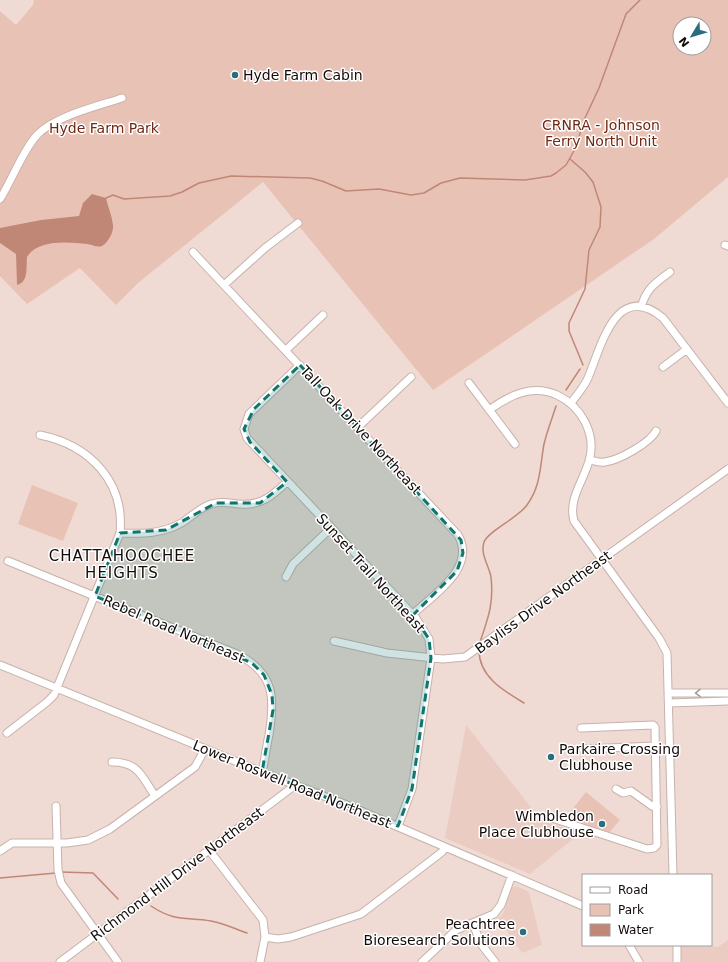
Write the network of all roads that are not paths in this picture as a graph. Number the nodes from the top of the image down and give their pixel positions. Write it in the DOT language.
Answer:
graph roads {
  1 [pos="122,98"];
  2 [pos="0,199"];
  3 [pos="298,223"];
  4 [pos="193,252"];
  5 [pos="670,272"];
  6 [pos="224,285"];
  7 [pos="641,307"];
  8 [pos="322,315"];
  9 [pos="687,349"];
  10 [pos="286,350"];
  11 [pos="300,365"];
  12 [pos="663,367"];
  13 [pos="411,377"];
  14 [pos="469,383"];
  15 [pos="728,402"];
  16 [pos="571,403"];
  17 [pos="490,410"];
  18 [pos="358,427"];
  19 [pos="656,431"];
  20 [pos="40,435"];
  21 [pos="515,444"];
  22 [pos="590,460"];
  23 [pos="728,469"];
  24 [pos="287,482"];
  25 [pos="331,528"];
  26 [pos="120,533"];
  27 [pos="601,560"];
  28 [pos="8,561"];
  29 [pos="286,577"];
  30 [pos="95,596"];
  31 [pos="412,615"];
  32 [pos="334,641"];
  33 [pos="431,658"];
  34 [pos="0,665"];
  35 [pos="57,688"];
  36 [pos="668,693"];
  37 [pos="728,693"];
  38 [pos="728,701"];
  39 [pos="668,703"];
  40 [pos="581,728"];
  41 [pos="7,733"];
  42 [pos="656,746"];
  43 [pos="205,749"];
  44 [pos="583,749"];
  45 [pos="112,762"];
  46 [pos="262,772"];
  47 [pos="293,784"];
  48 [pos="616,789"];
  49 [pos="657,795"];
  50 [pos="670,795"];
  51 [pos="155,796"];
  52 [pos="56,806"];
  53 [pos="657,807"];
  54 [pos="552,818"];
  55 [pos="398,826"];
  56 [pos="58,843"];
  57 [pos="445,847"];
  58 [pos="209,850"];
  59 [pos="0,851"];
  60 [pos="673,874"];
  61 [pos="512,876"];
  62 [pos="582,906"];
  63 [pos="473,924"];
  64 [pos="97,934"];
  65 [pos="265,937"];
  66 [pos="630,946"];
  67 [pos="677,946"];
  68 [pos="60,962"];
  69 [pos="118,962"];
  70 [pos="260,962"];
  71 [pos="422,962"];
  72 [pos="495,962"];
  73 [pos="639,962"];
  74 [pos="677,962"];
  1 -- 2 [label="street"];
  3 -- 6 [label="street"];
  4 -- 6 [label="street, Tall Oak Drive Northeast"];
  5 -- 7 [label="street"];
  6 -- 10 [label="street, Tall Oak Drive Northeast"];
  7 -- 9 [label="street"];
  7 -- 16 [label="street"];
  8 -- 10 [label="street"];
  9 -- 12 [label="street"];
  9 -- 15 [label="street"];
  10 -- 11 [label="street, Tall Oak Drive Northeast"];
  11 -- 18 [label="street, Tall Oak Drive Northeast"];
  11 -- 24 [label="street, Sunset Trail Northeast"];
  13 -- 18 [label="street"];
  14 -- 17 [label="street"];
  16 -- 17 [label="street"];
  16 -- 22 [label="street"];
  17 -- 21 [label="street"];
  18 -- 31 [label="street, Tall Oak Drive Northeast"];
  19 -- 22 [label="street"];
  20 -- 26 [label="street"];
  22 -- 27 [label="street"];
  23 -- 27 [label="street, Bayliss Drive Northeast"];
  24 -- 25 [label="street, Sunset Trail Northeast"];
  24 -- 26 [label="street"];
  25 -- 29 [label="street"];
  25 -- 31 [label="street, Sunset Trail Northeast"];
  26 -- 30 [label="street"];
  27 -- 33 [label="street, Bayliss Drive Northeast"];
  27 -- 36 [label="street"];
  28 -- 30 [label="street, Rebel Road Northeast"];
  30 -- 35 [label="street"];
  30 -- 46 [label="street, Rebel Road Northeast"];
  31 -- 33 [label="street, Sunset Trail Northeast"];
  32 -- 33 [label="street, Bayliss Drive Northeast"];
  33 -- 55 [label="street, Sunset Trail Northeast"];
  34 -- 35 [label="street, Lower Roswell Road Northeast"];
  35 -- 41 [label="street"];
  35 -- 43 [label="street, Lower Roswell Road Northeast"];
  37 -- 36 [label="street, one-way"];
  36 -- 39 [label="street"];
  38 -- 39 [label="street"];
  39 -- 50 [label="street"];
  40 -- 42 [label="street"];
  42 -- 44 [label="street"];
  42 -- 49 [label="street"];
  43 -- 46 [label="street, Lower Roswell Road Northeast"];
  43 -- 51 [label="street"];
  45 -- 51 [label="street"];
  46 -- 47 [label="street, Lower Roswell Road Northeast"];
  47 -- 55 [label="street, Lower Roswell Road Northeast"];
  47 -- 58 [label="street, Richmond Hill Drive Northeast"];
  48 -- 53 [label="street"];
  49 -- 50 [label="street"];
  49 -- 53 [label="street"];
  50 -- 60 [label="street"];
  51 -- 56 [label="street"];
  52 -- 56 [label="street"];
  53 -- 54 [label="street"];
  55 -- 57 [label="street, Lower Roswell Road Northeast"];
  56 -- 59 [label="street"];
  56 -- 64 [label="street"];
  57 -- 61 [label="street, Lower Roswell Road Northeast"];
  57 -- 65 [label="street"];
  58 -- 64 [label="street, Richmond Hill Drive Northeast"];
  58 -- 65 [label="street"];
  61 -- 62 [label="street, Lower Roswell Road Northeast"];
  61 -- 63 [label="street"];
  63 -- 71 [label="street"];
  63 -- 72 [label="street"];
  64 -- 68 [label="street, Richmond Hill Drive Northeast"];
  64 -- 69 [label="street"];
  65 -- 70 [label="street"];
  66 -- 73 [label="street"];
  67 -- 74 [label="street"];
}
